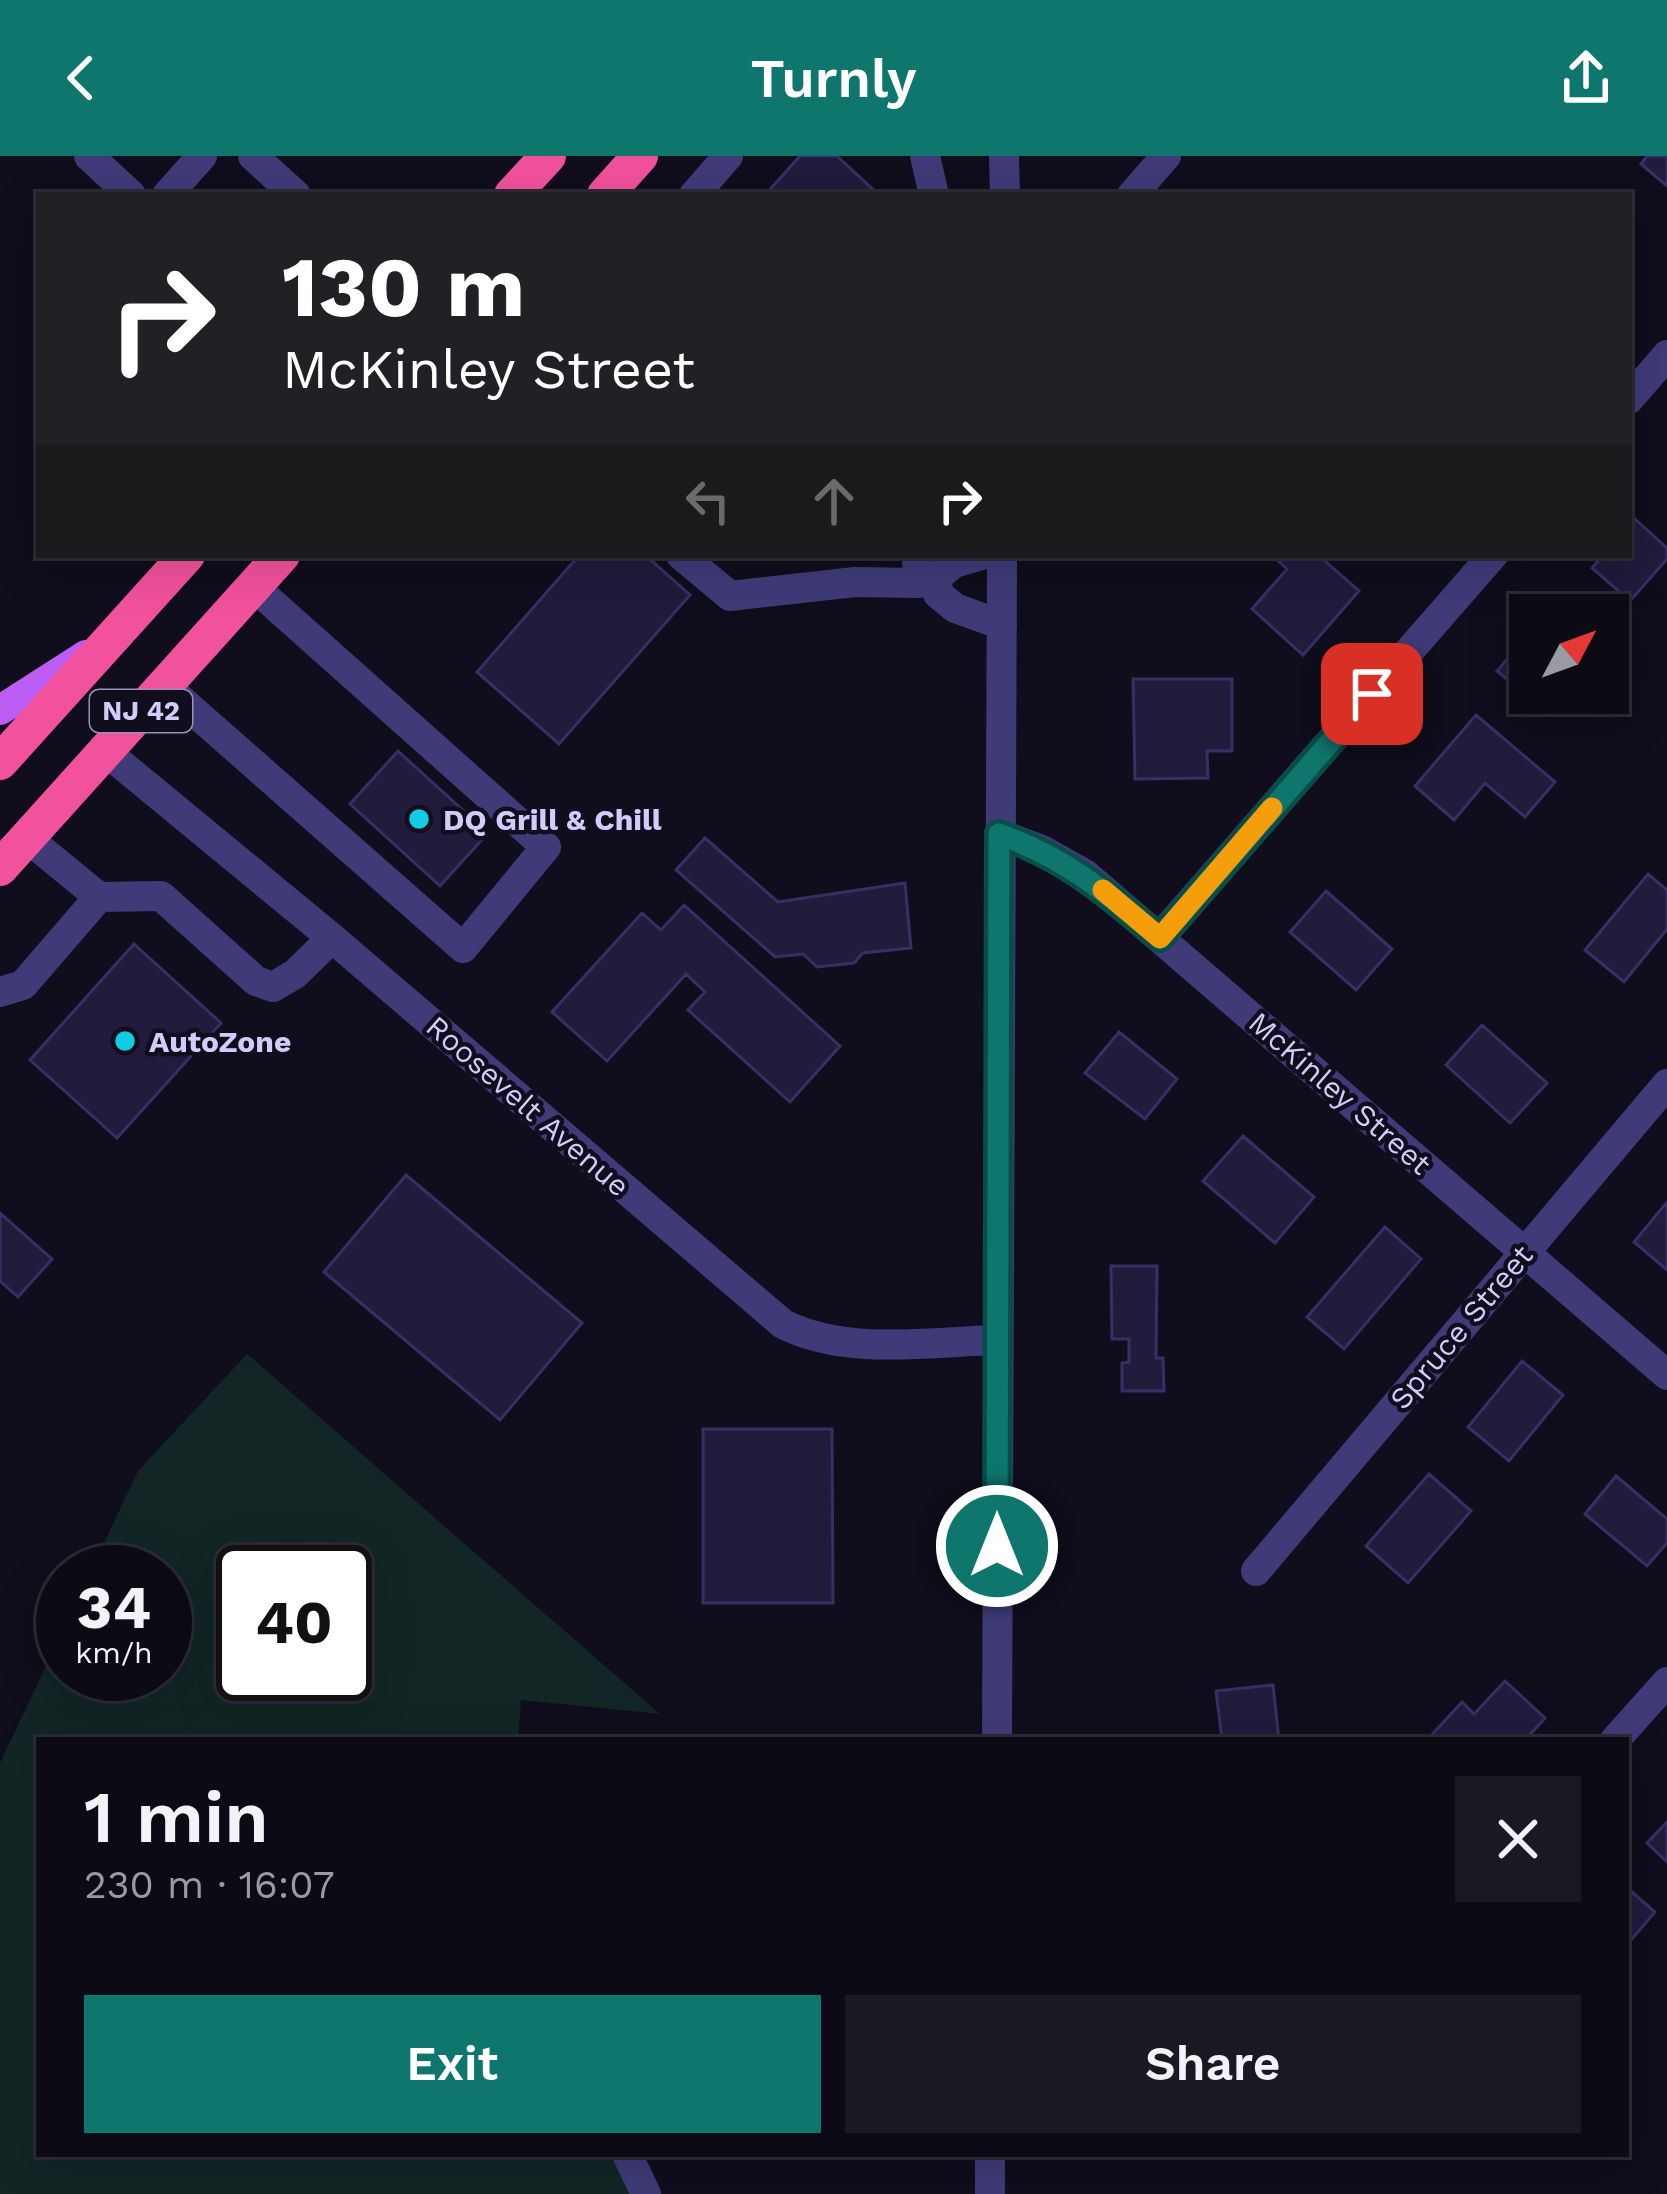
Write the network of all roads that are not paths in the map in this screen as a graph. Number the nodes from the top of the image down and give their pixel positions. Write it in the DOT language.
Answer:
graph roads {
  1 [pos="89,156"];
  2 [pos="202,156"];
  3 [pos="253,156"];
  4 [pos="548,156"];
  5 [pos="640,156"];
  6 [pos="728,156"];
  7 [pos="925,156"];
  8 [pos="1004,156"];
  9 [pos="1166,156"];
  10 [pos="616,191"];
  11 [pos="128,192"];
  12 [pos="170,192"];
  13 [pos="293,192"];
  14 [pos="515,192"];
  15 [pos="697,192"];
  16 [pos="933,192"];
  17 [pos="1005,192"];
  18 [pos="1135,192"];
  19 [pos="1667,355"];
  20 [pos="1632,395"];
  21 [pos="184,558"];
  22 [pos="279,558"];
  23 [pos="685,558"];
  24 [pos="971,558"];
  25 [pos="1003,558"];
  26 [pos="1490,558"];
  27 [pos="924,574"];
  28 [pos="254,587"];
  29 [pos="1002,625"];
  30 [pos="112,639"];
  31 [pos="164,685"];
  32 [pos="0,710"];
  33 [pos="105,751"];
  34 [pos="0,762"];
  35 [pos="999,834"];
  36 [pos="27,838"];
  37 [pos="0,868"];
  38 [pos="99,897"];
  39 [pos="332,938"];
  40 [pos="1160,938"];
  41 [pos="0,992"];
  42 [pos="1667,1084"];
  43 [pos="1524,1252"];
  44 [pos="996,1340"];
  45 [pos="1667,1375"];
  46 [pos="1256,1570"];
  47 [pos="1667,1682"];
  48 [pos="997,1737"];
  49 [pos="1619,1737"];
  50 [pos="628,2157"];
  51 [pos="990,2157"];
  52 [pos="646,2194"];
  53 [pos="989,2194"];
  1 -- 11 [label="street"];
  2 -- 12 [label="street"];
  3 -- 13 [label="street"];
  4 -- 14 [label="highway"];
  5 -- 10 [label="highway"];
  6 -- 15 [label="street"];
  7 -- 16 [label="street"];
  8 -- 17 [label="street"];
  9 -- 18 [label="street"];
  19 -- 20 [label="street"];
  21 -- 30 [label="highway, NJ 42"];
  22 -- 28 [label="highway, NJ 42"];
  23 -- 27 [label="street"];
  24 -- 27 [label="street"];
  25 -- 29 [label="street"];
  26 -- 40 [label="street"];
  27 -- 29 [label="street"];
  28 -- 31 [label="highway, NJ 42"];
  28 -- 31 [label="street"];
  29 -- 35 [label="street"];
  30 -- 32 [label="main road"];
  30 -- 34 [label="highway, NJ 42"];
  31 -- 33 [label="highway, NJ 42"];
  33 -- 36 [label="highway, NJ 42"];
  33 -- 39 [label="street, Roosevelt Avenue"];
  35 -- 40 [label="street, McKinley Street"];
  35 -- 44 [label="street"];
  36 -- 37 [label="highway, NJ 42"];
  36 -- 38 [label="street"];
  38 -- 39 [label="street"];
  38 -- 41 [label="street"];
  39 -- 44 [label="street, Roosevelt Avenue"];
  40 -- 43 [label="street, McKinley Street"];
  42 -- 43 [label="street, Spruce Street"];
  43 -- 45 [label="street, McKinley Street"];
  43 -- 46 [label="street, Spruce Street"];
  44 -- 48 [label="street"];
  47 -- 49 [label="street"];
  50 -- 52 [label="street"];
  51 -- 53 [label="street"];
}
